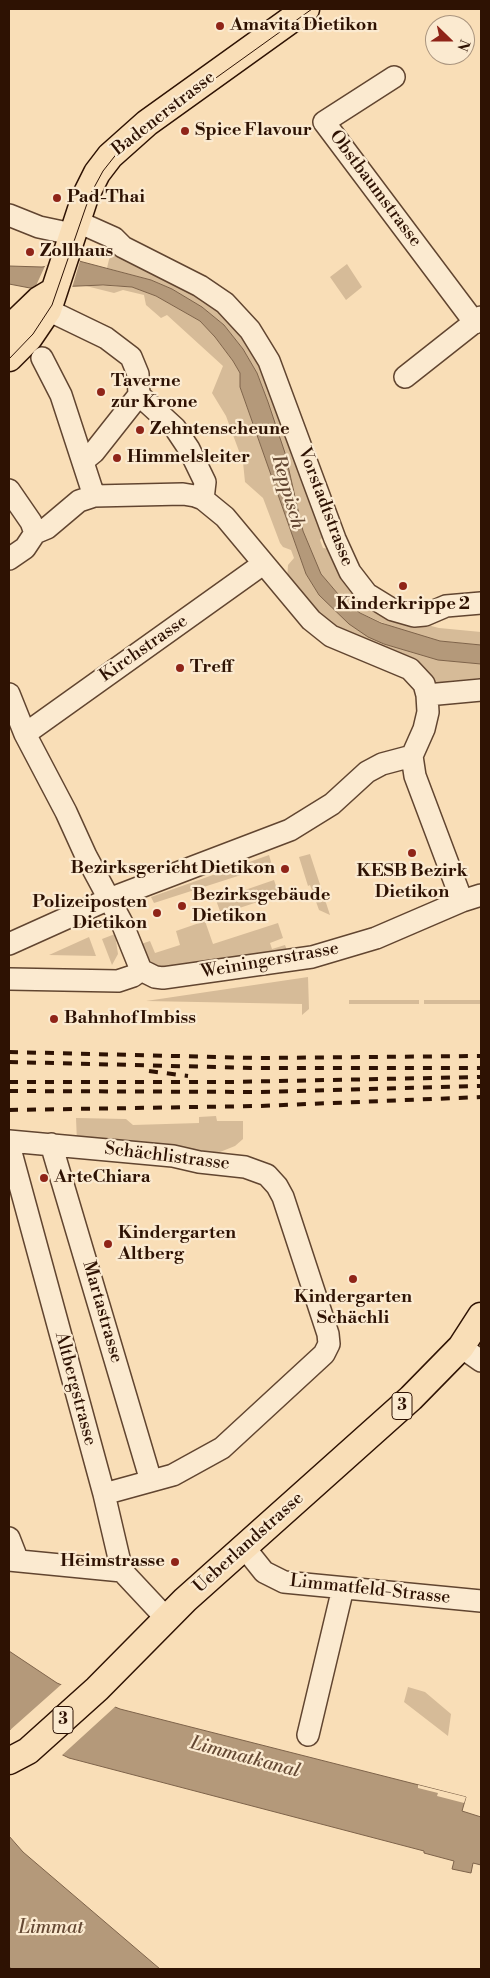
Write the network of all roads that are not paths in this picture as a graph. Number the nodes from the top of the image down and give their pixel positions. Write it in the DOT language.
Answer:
graph roads {
  1 [pos="306,9"];
  2 [pos="394,77"];
  3 [pos="9,216"];
  4 [pos="74,228"];
  5 [pos="54,304"];
  6 [pos="478,320"];
  7 [pos="21,333"];
  8 [pos="9,358"];
  9 [pos="405,377"];
  10 [pos="140,395"];
  11 [pos="83,462"];
  12 [pos="9,490"];
  13 [pos="94,496"];
  14 [pos="203,499"];
  15 [pos="35,533"];
  16 [pos="9,559"];
  17 [pos="263,564"];
  18 [pos="481,603"];
  19 [pos="481,690"];
  20 [pos="9,694"];
  21 [pos="427,695"];
  22 [pos="25,734"];
  23 [pos="412,756"];
  24 [pos="472,898"];
  25 [pos="109,899"];
  26 [pos="9,944"];
  27 [pos="142,970"];
  28 [pos="9,979"];
  29 [pos="9,1141"];
  30 [pos="51,1144"];
  31 [pos="9,1145"];
  32 [pos="481,1316"];
  33 [pos="471,1354"];
  34 [pos="151,1481"];
  35 [pos="104,1494"];
  36 [pos="9,1538"];
  37 [pos="244,1547"];
  38 [pos="13,1560"];
  39 [pos="122,1571"];
  40 [pos="343,1588"];
  41 [pos="481,1601"];
  42 [pos="166,1618"];
  43 [pos="308,1735"];
  44 [pos="19,1756"];
  1 -- 4 [label="main road, Badenerstrasse"];
  2 -- 6 [label="street, Obstbaumstrasse"];
  3 -- 4 [label="street, Vorstadtstrasse"];
  4 -- 5 [label="main road, Badenerstrasse"];
  4 -- 18 [label="street, Vorstadtstrasse"];
  5 -- 7 [label="main road"];
  5 -- 10 [label="street"];
  6 -- 9 [label="street"];
  7 -- 8 [label="main road"];
  7 -- 11 [label="street"];
  10 -- 11 [label="street"];
  10 -- 14 [label="street"];
  11 -- 13 [label="street"];
  12 -- 15 [label="street"];
  13 -- 14 [label="street"];
  13 -- 15 [label="street"];
  14 -- 17 [label="street"];
  15 -- 16 [label="street"];
  17 -- 21 [label="street"];
  17 -- 22 [label="street, Kirchstrasse"];
  19 -- 21 [label="street"];
  20 -- 22 [label="street"];
  21 -- 23 [label="street"];
  22 -- 25 [label="street"];
  23 -- 24 [label="street"];
  23 -- 25 [label="street"];
  24 -- 27 [label="street, Weiningerstrasse"];
  25 -- 26 [label="street"];
  25 -- 27 [label="street"];
  27 -- 28 [label="street"];
  29 -- 30 [label="street, Schächlistrasse"];
  30 -- 34 [label="street, Martastrasse"];
  30 -- 34 [label="street, Schächlistrasse"];
  31 -- 35 [label="street, Altbergstrasse"];
  32 -- 33 [label="main road, Ueberlandstrasse / 3"];
  33 -- 37 [label="main road, Ueberlandstrasse / 3"];
  34 -- 35 [label="street, Schächlistrasse"];
  35 -- 39 [label="street, Altbergstrasse"];
  36 -- 38 [label="street"];
  37 -- 40 [label="street, Limmatfeld-Strasse"];
  37 -- 42 [label="main road, Ueberlandstrasse / 3"];
  38 -- 39 [label="street"];
  39 -- 42 [label="street, Altbergstrasse"];
  40 -- 41 [label="street, Limmatfeld-Strasse"];
  40 -- 43 [label="street"];
  42 -- 44 [label="main road, Ueberlandstrasse / 3"];
}
